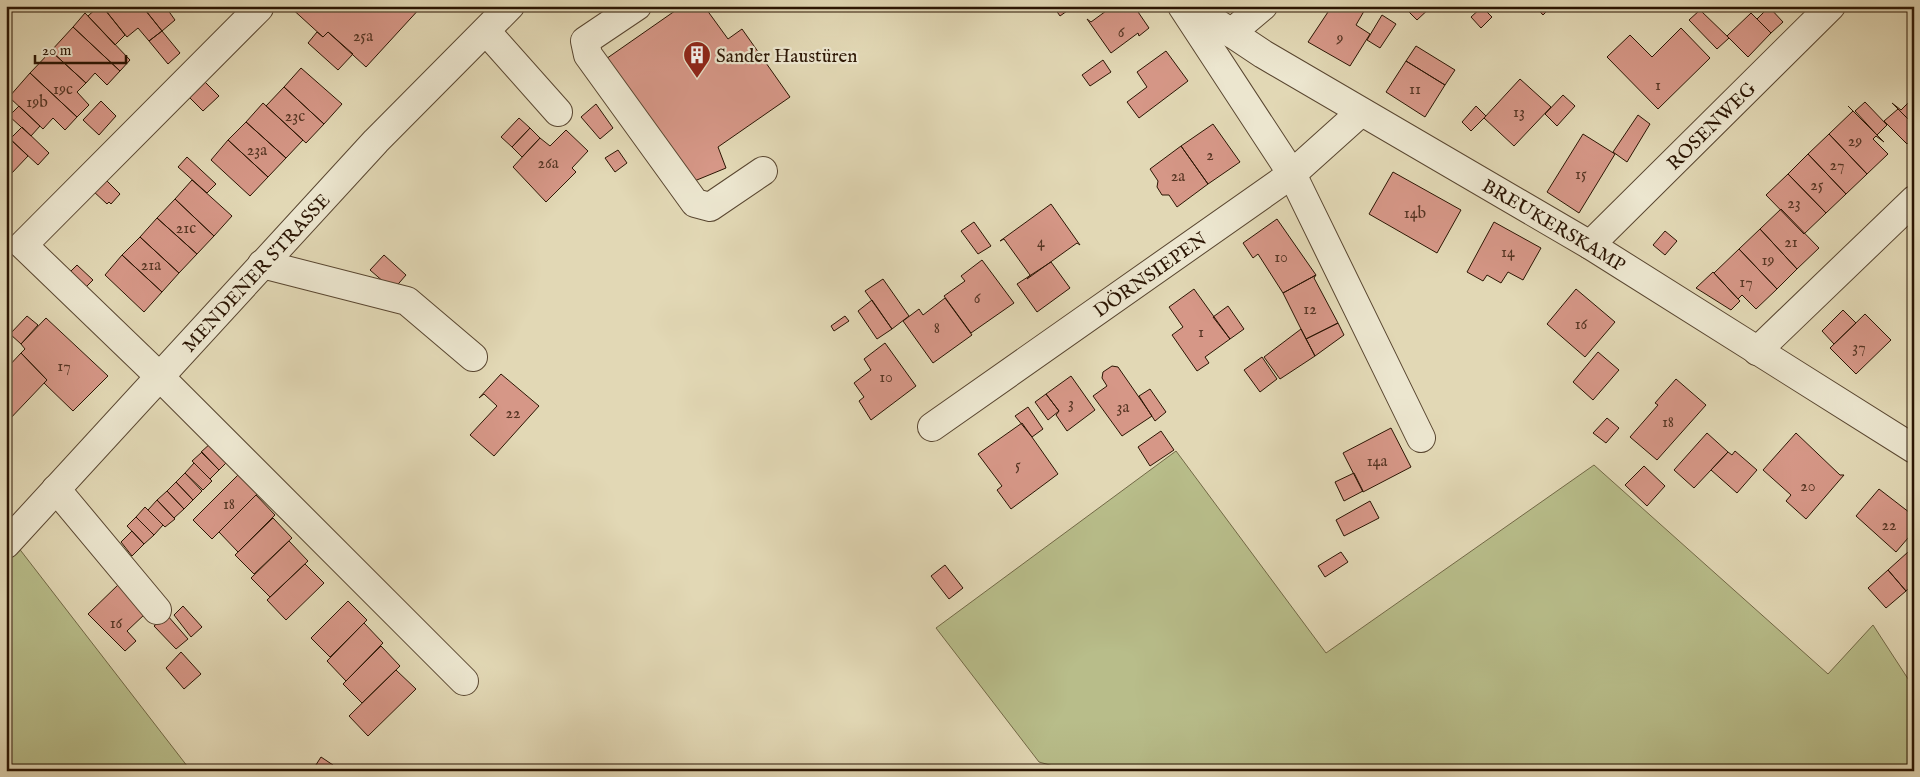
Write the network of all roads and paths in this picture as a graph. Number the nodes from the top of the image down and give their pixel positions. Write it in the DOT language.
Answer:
graph roads {
  1 [pos="510,6"];
  2 [pos="637,6"];
  3 [pos="1182,6"];
  4 [pos="1191,6"];
  5 [pos="1263,6"];
  6 [pos="1831,6"];
  7 [pos="259,8"];
  8 [pos="486,31"];
  9 [pos="1231,33"];
  10 [pos="558,112"];
  11 [pos="1361,112"];
  12 [pos="763,171"];
  13 [pos="1292,174"];
  14 [pos="1914,200"];
  15 [pos="1590,245"];
  16 [pos="262,264"];
  17 [pos="1757,351"];
  18 [pos="473,358"];
  19 [pos="159,376"];
  20 [pos="932,427"];
  21 [pos="1421,438"];
  22 [pos="1914,449"];
  23 [pos="56,489"];
  24 [pos="6,544"];
  25 [pos="157,610"];
  26 [pos="464,681"];
  1 -- 8 [label="street, MENDENER STRASSE"];
  2 -- 12 [label="street"];
  3 -- 13 [label="street"];
  4 -- 9 [label="street, BREUKERSKAMP"];
  5 -- 9 [label="street"];
  6 -- 15 [label="street, ROSENWEG"];
  7 -- 19 [label="street"];
  8 -- 10 [label="street"];
  8 -- 16 [label="street, MENDENER STRASSE"];
  9 -- 11 [label="street, BREUKERSKAMP"];
  11 -- 13 [label="street, DÖRNSIEPEN"];
  11 -- 15 [label="street, BREUKERSKAMP"];
  13 -- 20 [label="street, DÖRNSIEPEN"];
  13 -- 21 [label="street"];
  14 -- 17 [label="street"];
  15 -- 17 [label="street, BREUKERSKAMP"];
  16 -- 18 [label="street"];
  16 -- 19 [label="street, MENDENER STRASSE"];
  17 -- 22 [label="street, BREUKERSKAMP"];
  19 -- 23 [label="street, MENDENER STRASSE"];
  19 -- 26 [label="street"];
  23 -- 24 [label="street, MENDENER STRASSE"];
  23 -- 25 [label="street"];
}
